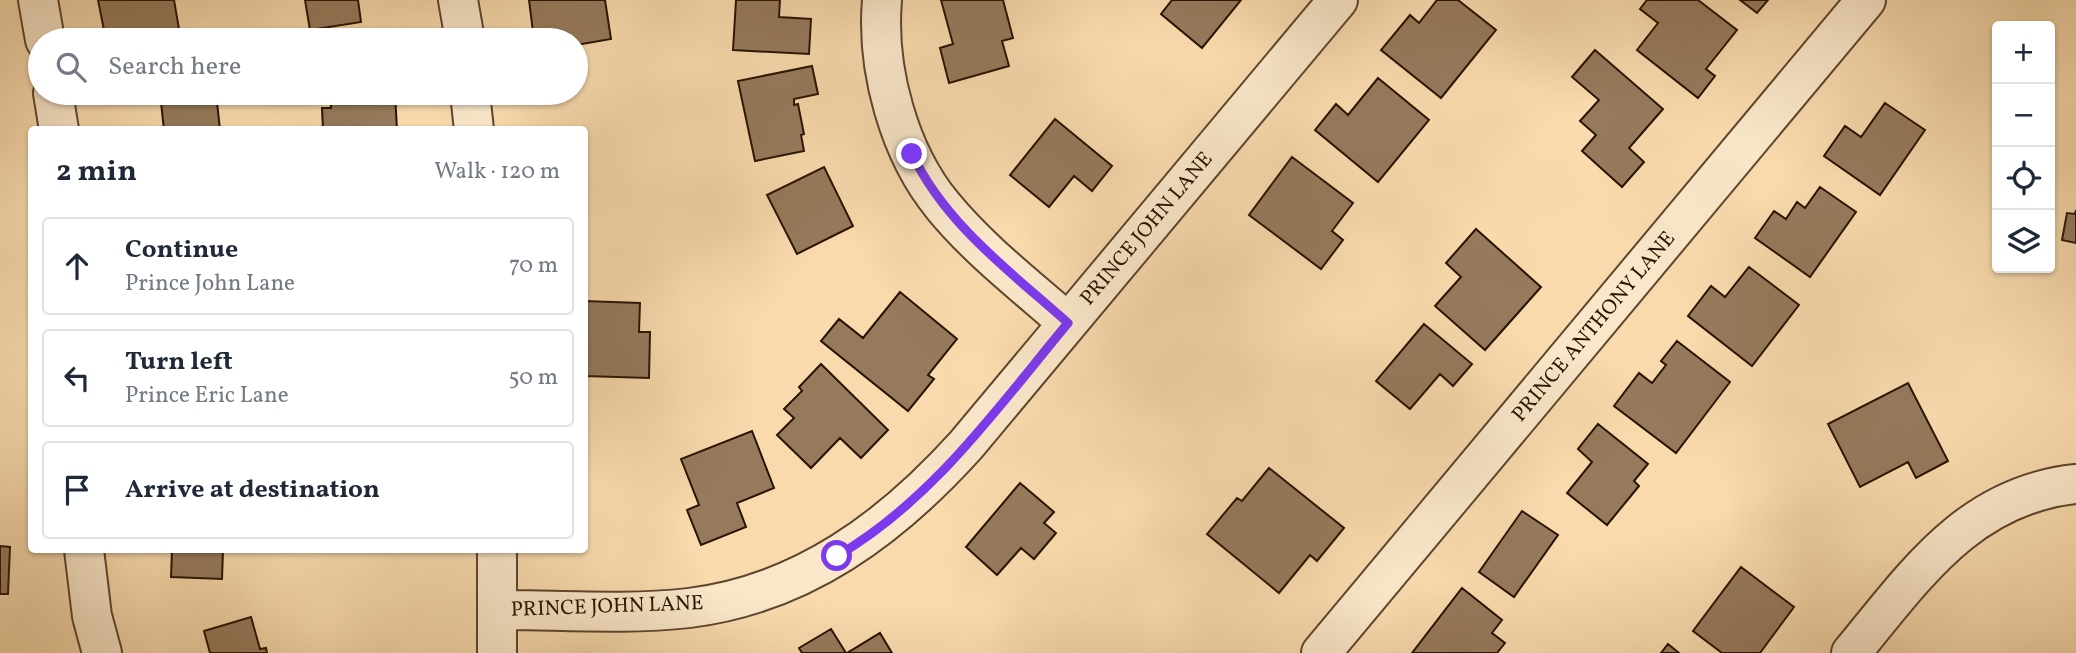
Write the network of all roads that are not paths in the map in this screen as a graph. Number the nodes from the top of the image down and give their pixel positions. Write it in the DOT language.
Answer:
graph roads {
  1 [pos="38,0"];
  2 [pos="458,0"];
  3 [pos="882,0"];
  4 [pos="1338,0"];
  5 [pos="1866,0"];
  6 [pos="43,28"];
  7 [pos="463,28"];
  8 [pos="55,105"];
  9 [pos="471,105"];
  10 [pos="58,126"];
  11 [pos="474,126"];
  12 [pos="1068,323"];
  13 [pos="2076,484"];
  14 [pos="84,553"];
  15 [pos="497,553"];
  16 [pos="498,610"];
  17 [pos="102,653"];
  18 [pos="496,653"];
  19 [pos="1321,653"];
  20 [pos="1850,653"];
  1 -- 6 [label="street"];
  2 -- 7 [label="street"];
  3 -- 12 [label="street"];
  4 -- 12 [label="street, PRINCE JOHN LANE"];
  5 -- 19 [label="street, PRINCE ANTHONY LANE"];
  8 -- 10 [label="street"];
  9 -- 11 [label="street"];
  12 -- 16 [label="street, PRINCE JOHN LANE"];
  13 -- 20 [label="street"];
  14 -- 17 [label="street"];
  15 -- 16 [label="street"];
  16 -- 18 [label="street"];
}
